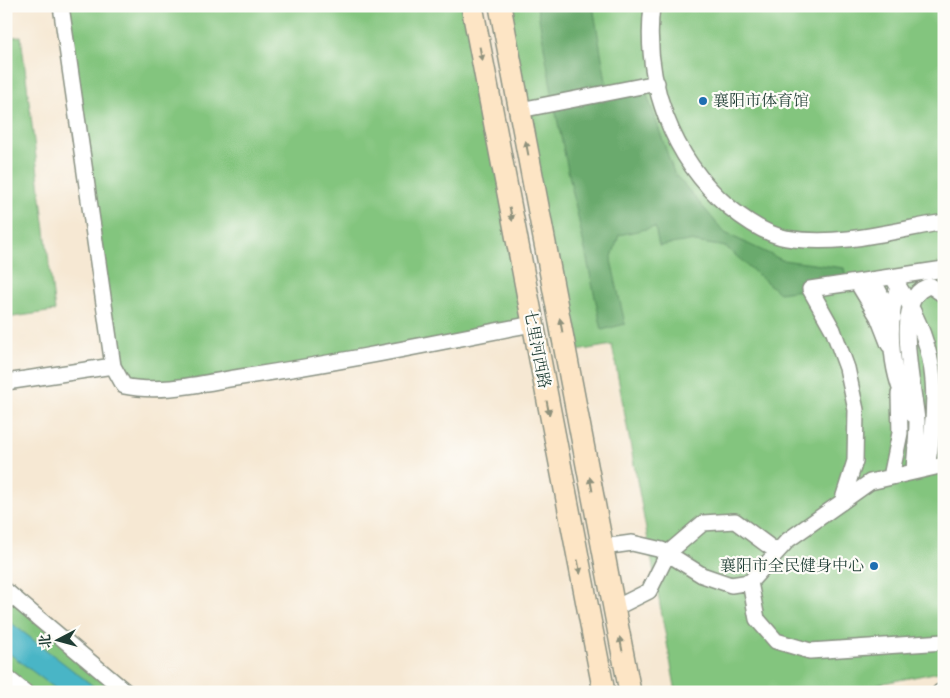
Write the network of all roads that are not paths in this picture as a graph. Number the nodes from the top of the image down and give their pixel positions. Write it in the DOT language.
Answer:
graph roads {
  1 [pos="61,6"];
  2 [pos="472,6"];
  3 [pos="500,6"];
  4 [pos="652,6"];
  5 [pos="657,83"];
  6 [pos="520,110"];
  7 [pos="944,222"];
  8 [pos="944,269"];
  9 [pos="873,280"];
  10 [pos="897,280"];
  11 [pos="857,282"];
  12 [pos="944,295"];
  13 [pos="910,304"];
  14 [pos="893,318"];
  15 [pos="532,324"];
  16 [pos="908,354"];
  17 [pos="112,366"];
  18 [pos="894,366"];
  19 [pos="912,371"];
  20 [pos="6,382"];
  21 [pos="898,384"];
  22 [pos="939,420"];
  23 [pos="917,421"];
  24 [pos="932,442"];
  25 [pos="944,456"];
  26 [pos="944,465"];
  27 [pos="921,470"];
  28 [pos="891,477"];
  29 [pos="842,502"];
  30 [pos="603,547"];
  31 [pos="777,552"];
  32 [pos="668,553"];
  33 [pos="750,582"];
  34 [pos="6,592"];
  35 [pos="614,608"];
  36 [pos="944,642"];
  37 [pos="6,677"];
  38 [pos="944,691"];
  39 [pos="25,692"];
  40 [pos="126,692"];
  41 [pos="604,692"];
  42 [pos="630,692"];
  43 [pos="940,692"];
  1 -- 17 [label="street"];
  2 -- 15 [label="street, 七里河西路, one-way"];
  3 -- 6 [label="street, 七里河西路"];
  4 -- 5 [label="street"];
  5 -- 6 [label="street"];
  5 -- 7 [label="street"];
  30 -- 6 [label="street, 七里河西路, one-way"];
  8 -- 10 [label="street"];
  9 -- 10 [label="street"];
  9 -- 11 [label="street"];
  9 -- 14 [label="street"];
  10 -- 13 [label="street"];
  10 -- 14 [label="street"];
  11 -- 18 [label="street"];
  11 -- 29 [label="street"];
  12 -- 13 [label="street"];
  13 -- 16 [label="street"];
  13 -- 22 [label="street"];
  14 -- 16 [label="street"];
  14 -- 18 [label="street"];
  15 -- 17 [label="street"];
  15 -- 41 [label="street, 七里河西路, one-way"];
  16 -- 19 [label="street"];
  17 -- 20 [label="street"];
  18 -- 21 [label="street"];
  19 -- 22 [label="street"];
  19 -- 23 [label="street"];
  21 -- 23 [label="street"];
  21 -- 28 [label="street"];
  22 -- 24 [label="street"];
  23 -- 24 [label="street"];
  23 -- 27 [label="street"];
  24 -- 25 [label="street"];
  24 -- 27 [label="street"];
  26 -- 27 [label="street"];
  27 -- 28 [label="street"];
  28 -- 29 [label="street"];
  29 -- 31 [label="street"];
  30 -- 32 [label="street"];
  30 -- 35 [label="street, 七里河西路"];
  31 -- 32 [label="street"];
  31 -- 33 [label="street"];
  32 -- 33 [label="street"];
  32 -- 35 [label="street"];
  33 -- 36 [label="street"];
  34 -- 40 [label="street"];
  42 -- 35 [label="street, 七里河西路, one-way"];
  37 -- 39 [label="street"];
  38 -- 43 [label="street"];
}
